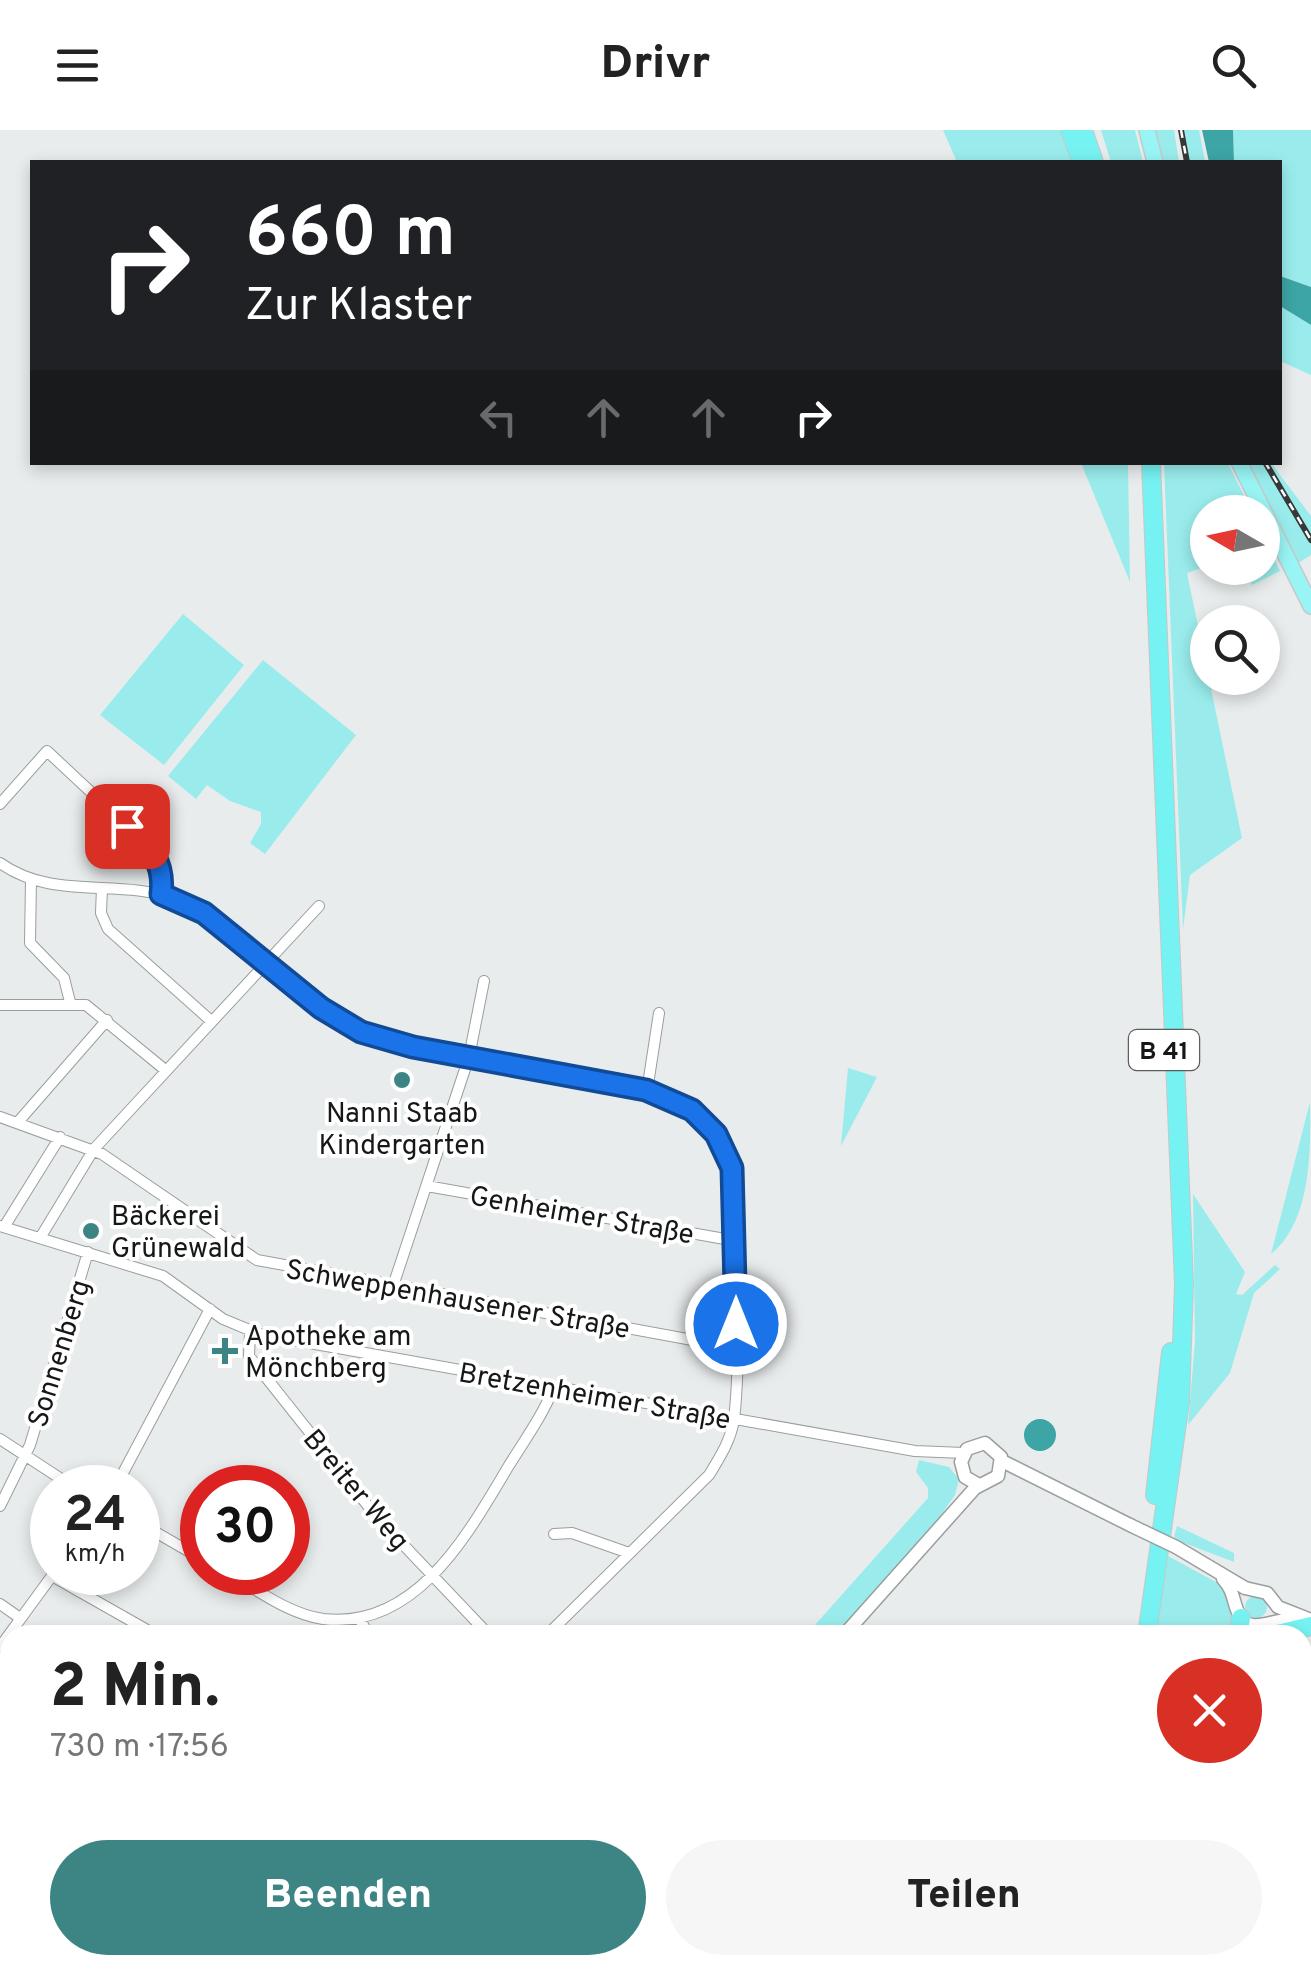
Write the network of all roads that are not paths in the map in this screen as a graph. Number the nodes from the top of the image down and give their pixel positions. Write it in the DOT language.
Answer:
graph roads {
  1 [pos="1070,130"];
  2 [pos="1083,130"];
  3 [pos="1147,130"];
  4 [pos="1081,160"];
  5 [pos="1093,160"];
  6 [pos="1154,160"];
  7 [pos="1139,465"];
  8 [pos="1150,465"];
  9 [pos="1240,465"];
  10 [pos="1311,606"];
  11 [pos="0,804"];
  12 [pos="0,863"];
  13 [pos="31,880"];
  14 [pos="102,888"];
  15 [pos="161,894"];
  16 [pos="319,906"];
  17 [pos="264,961"];
  18 [pos="484,981"];
  19 [pos="70,1002"];
  20 [pos="0,1005"];
  21 [pos="659,1013"];
  22 [pos="107,1020"];
  23 [pos="210,1020"];
  24 [pos="469,1058"];
  25 [pos="164,1069"];
  26 [pos="646,1090"];
  27 [pos="0,1117"];
  28 [pos="18,1122"];
  29 [pos="60,1137"];
  30 [pos="94,1149"];
  31 [pos="427,1186"];
  32 [pos="2,1226"];
  33 [pos="40,1238"];
  34 [pos="736,1242"];
  35 [pos="88,1252"];
  36 [pos="393,1286"];
  37 [pos="210,1309"];
  38 [pos="250,1332"];
  39 [pos="736,1348"];
  40 [pos="554,1387"];
  41 [pos="734,1420"];
  42 [pos="0,1439"];
  43 [pos="916,1452"];
  44 [pos="964,1452"];
  45 [pos="26,1456"];
  46 [pos="1002,1461"];
  47 [pos="40,1465"];
  48 [pos="127,1465"];
  49 [pos="964,1474"];
  50 [pos="998,1476"];
  51 [pos="1036,1480"];
  52 [pos="978,1484"];
  53 [pos="0,1506"];
  54 [pos="942,1528"];
  55 [pos="554,1534"];
  56 [pos="630,1553"];
  57 [pos="1206,1564"];
  58 [pos="431,1578"];
  59 [pos="1252,1590"];
  60 [pos="37,1595"];
  61 [pos="88,1595"];
  62 [pos="269,1595"];
  63 [pos="1274,1603"];
  64 [pos="0,1604"];
  65 [pos="20,1618"];
  66 [pos="359,1618"];
  67 [pos="1311,1623"];
  68 [pos="15,1625"];
  69 [pos="139,1625"];
  70 [pos="363,1625"];
  71 [pos="479,1625"];
  72 [pos="557,1625"];
  73 [pos="853,1625"];
  74 [pos="1137,1625"];
  75 [pos="1148,1625"];
  76 [pos="1252,1625"];
  1 -- 4 [label="highway"];
  2 -- 5 [label="highway"];
  3 -- 6 [label="main road"];
  7 -- 74 [label="highway, B 41"];
  8 -- 75 [label="highway, B 41"];
  9 -- 10 [label="main road"];
  11 -- 15 [label="street"];
  12 -- 13 [label="street"];
  13 -- 14 [label="street"];
  13 -- 19 [label="street"];
  14 -- 15 [label="street"];
  14 -- 23 [label="street"];
  15 -- 17 [label="street"];
  16 -- 17 [label="street"];
  17 -- 23 [label="street"];
  17 -- 24 [label="street"];
  18 -- 24 [label="street"];
  19 -- 20 [label="street"];
  19 -- 22 [label="street"];
  21 -- 26 [label="street"];
  22 -- 25 [label="street"];
  22 -- 28 [label="street"];
  23 -- 25 [label="street"];
  24 -- 26 [label="street"];
  24 -- 31 [label="street"];
  25 -- 30 [label="street"];
  26 -- 34 [label="street"];
  27 -- 28 [label="street, Schweppenhausener Straße"];
  28 -- 29 [label="street, Schweppenhausener Straße"];
  29 -- 30 [label="street, Schweppenhausener Straße"];
  29 -- 32 [label="street"];
  30 -- 33 [label="street"];
  30 -- 36 [label="street, Schweppenhausener Straße"];
  31 -- 34 [label="street, Genheimer Straße"];
  31 -- 36 [label="street"];
  32 -- 33 [label="street, Bretzenheimer Straße"];
  33 -- 35 [label="street, Bretzenheimer Straße"];
  34 -- 39 [label="street"];
  35 -- 37 [label="street, Bretzenheimer Straße"];
  35 -- 45 [label="street, Sonnenberg"];
  36 -- 39 [label="street, Schweppenhausener Straße"];
  37 -- 38 [label="street, Bretzenheimer Straße"];
  37 -- 48 [label="street"];
  38 -- 40 [label="street, Bretzenheimer Straße"];
  38 -- 58 [label="street, Breiter Weg"];
  39 -- 41 [label="street"];
  40 -- 41 [label="street, Bretzenheimer Straße"];
  40 -- 58 [label="street"];
  41 -- 43 [label="street, Bretzenheimer Straße"];
  41 -- 56 [label="street"];
  42 -- 45 [label="street"];
  43 -- 44 [label="street, Bretzenheimer Straße"];
  43 -- 49 [label="street, Bretzenheimer Straße"];
  44 -- 46 [label="street"];
  44 -- 49 [label="street"];
  45 -- 47 [label="street"];
  45 -- 53 [label="street, Sonnenberg"];
  46 -- 50 [label="street"];
  46 -- 51 [label="street"];
  49 -- 52 [label="street"];
  49 -- 54 [label="street"];
  50 -- 51 [label="street"];
  50 -- 52 [label="street"];
  51 -- 57 [label="street, bridge"];
  52 -- 54 [label="street"];
  54 -- 73 [label="street"];
  55 -- 56 [label="street"];
  56 -- 72 [label="street"];
  57 -- 59 [label="street"];
  57 -- 76 [label="street"];
  58 -- 66 [label="street"];
  58 -- 71 [label="street, Breiter Weg"];
  59 -- 63 [label="street"];
  59 -- 76 [label="street"];
  60 -- 65 [label="street"];
  61 -- 69 [label="street"];
  62 -- 66 [label="street"];
  63 -- 67 [label="street"];
  63 -- 76 [label="street"];
  64 -- 65 [label="street"];
  65 -- 68 [label="street"];
  66 -- 70 [label="street"];
  67 -- 76 [label="highway"];
}
